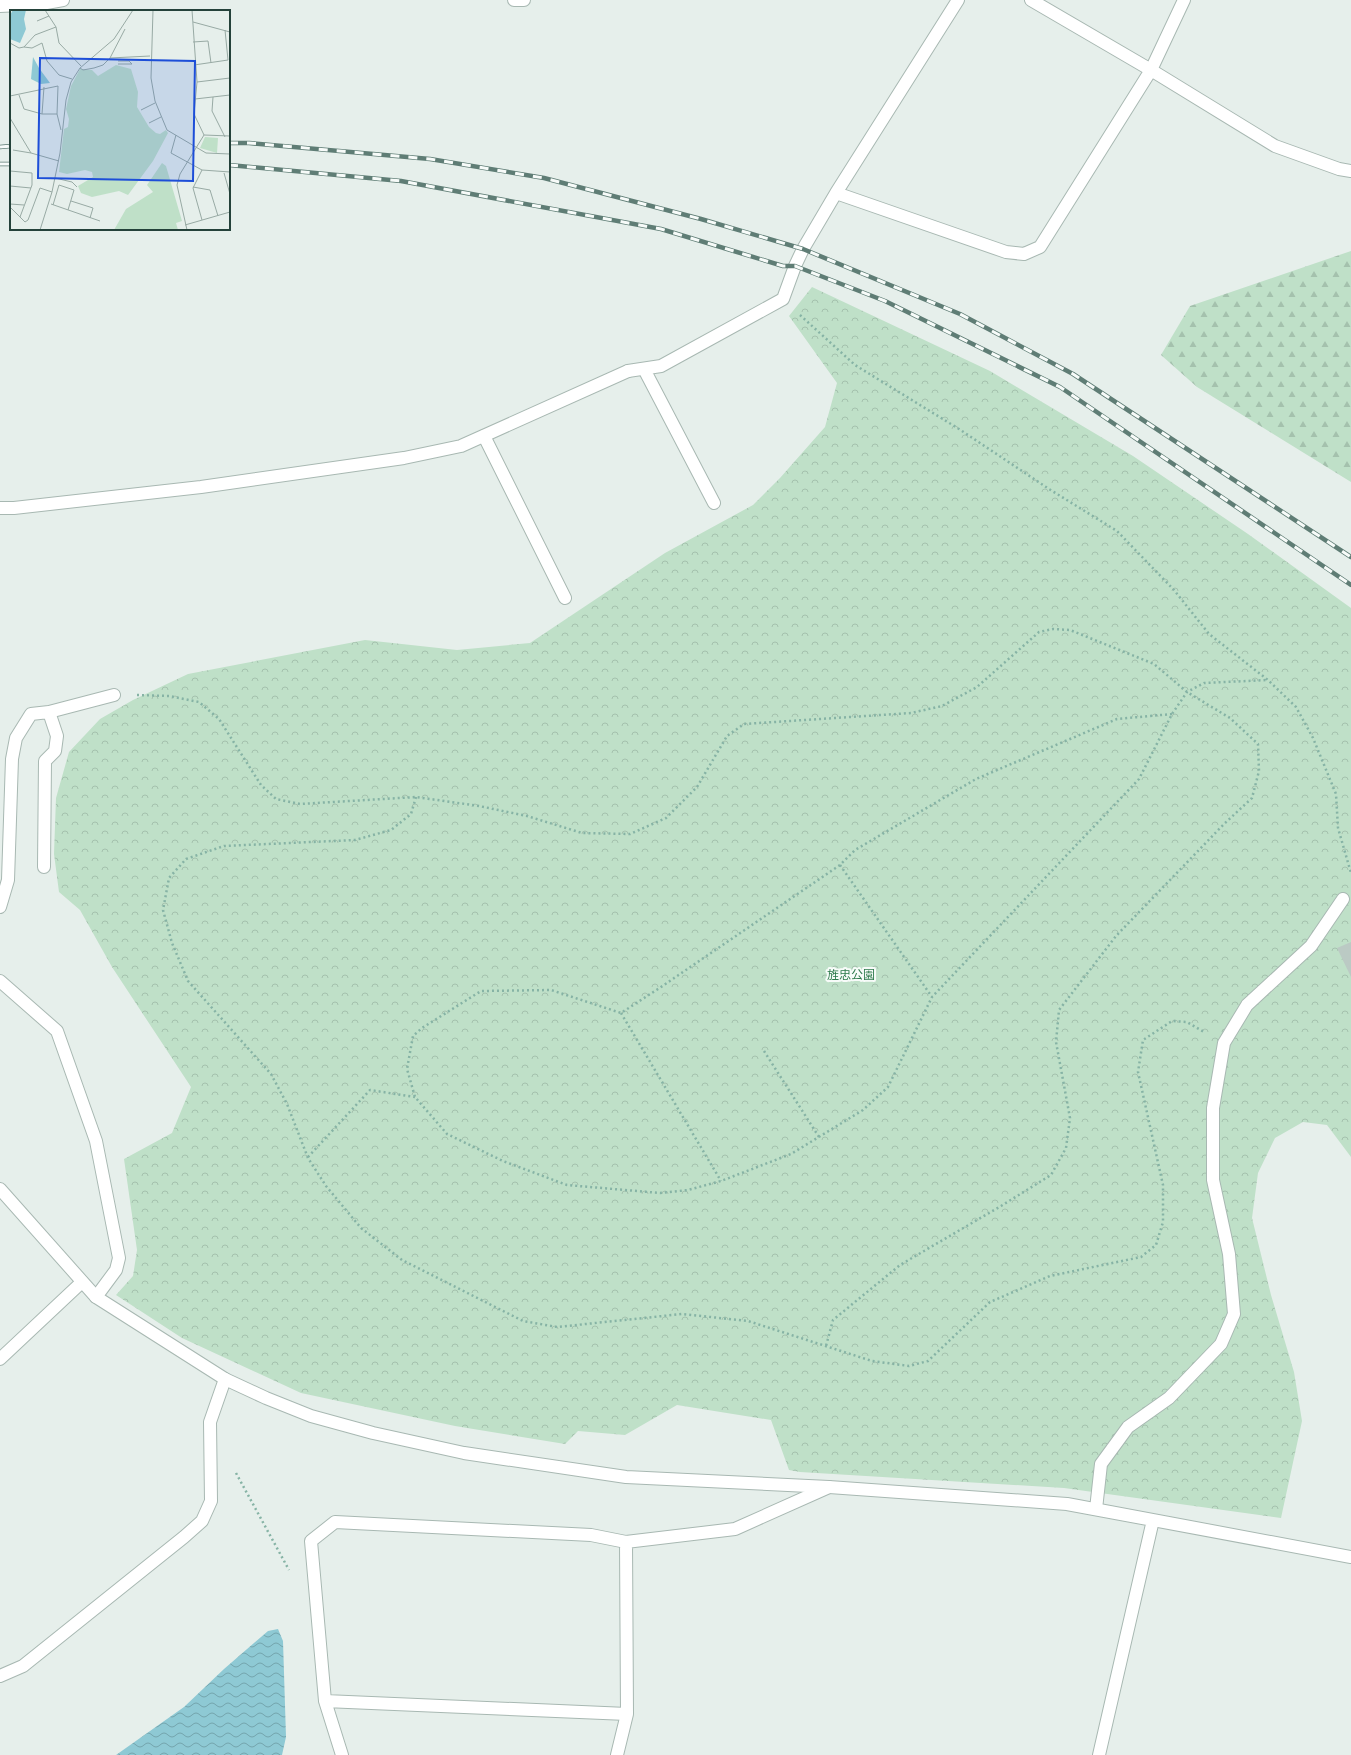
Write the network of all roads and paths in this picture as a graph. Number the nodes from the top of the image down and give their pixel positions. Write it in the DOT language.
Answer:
graph roads {
  1 [pos="63,0"];
  2 [pos="514,0"];
  3 [pos="524,0"];
  4 [pos="958,0"];
  5 [pos="1031,0"];
  6 [pos="1184,0"];
  7 [pos="41,2"];
  8 [pos="0,6"];
  9 [pos="1151,70"];
  10 [pos="1351,171"];
  11 [pos="836,193"];
  12 [pos="783,299"];
  13 [pos="644,369"];
  14 [pos="484,436"];
  15 [pos="714,503"];
  16 [pos="0,508"];
  17 [pos="565,598"];
  18 [pos="1268,680"];
  19 [pos="1187,692"];
  20 [pos="114,695"];
  21 [pos="49,712"];
  22 [pos="1172,714"];
  23 [pos="416,797"];
  24 [pos="840,865"];
  25 [pos="44,867"];
  26 [pos="1351,873"];
  27 [pos="1343,899"];
  28 [pos="0,907"];
  29 [pos="0,981"];
  30 [pos="932,997"];
  31 [pos="621,1013"];
  32 [pos="1224,1043"];
  33 [pos="764,1051"];
  34 [pos="415,1097"];
  35 [pos="820,1137"];
  36 [pos="308,1158"];
  37 [pos="721,1181"];
  38 [pos="0,1189"];
  39 [pos="82,1282"];
  40 [pos="96,1296"];
  41 [pos="826,1346"];
  42 [pos="0,1359"];
  43 [pos="225,1379"];
  44 [pos="210,1452"];
  45 [pos="829,1487"];
  46 [pos="1096,1509"];
  47 [pos="1153,1520"];
  48 [pos="626,1542"];
  49 [pos="1351,1557"];
  50 [pos="314,1579"];
  51 [pos="0,1676"];
  52 [pos="325,1701"];
  53 [pos="628,1714"];
  54 [pos="342,1755"];
  55 [pos="616,1755"];
  56 [pos="1099,1755"];
  1 -- 7 [label="street"];
  2 -- 3 [label="street"];
  4 -- 11 [label="street"];
  5 -- 9 [label="street"];
  6 -- 9 [label="street"];
  7 -- 8 [label="street"];
  9 -- 10 [label="street"];
  9 -- 11 [label="street"];
  11 -- 12 [label="street"];
  12 -- 13 [label="street"];
  12 -- 18 [label="path"];
  13 -- 14 [label="street"];
  13 -- 15 [label="street"];
  14 -- 16 [label="street"];
  14 -- 17 [label="street"];
  18 -- 19 [label="path"];
  18 -- 26 [label="path"];
  19 -- 22 [label="path"];
  19 -- 23 [label="path"];
  19 -- 41 [label="path"];
  20 -- 21 [label="street"];
  20 -- 23 [label="path"];
  21 -- 25 [label="street"];
  21 -- 28 [label="street"];
  22 -- 24 [label="path"];
  22 -- 30 [label="path"];
  23 -- 36 [label="path"];
  24 -- 30 [label="path"];
  24 -- 31 [label="path"];
  27 -- 32 [label="street"];
  29 -- 40 [label="street"];
  30 -- 35 [label="path"];
  31 -- 34 [label="path"];
  31 -- 37 [label="path"];
  32 -- 41 [label="path"];
  32 -- 46 [label="street"];
  33 -- 35 [label="path"];
  34 -- 36 [label="path"];
  34 -- 37 [label="path"];
  35 -- 37 [label="path"];
  36 -- 41 [label="path"];
  38 -- 39 [label="street"];
  39 -- 40 [label="street"];
  39 -- 42 [label="street"];
  40 -- 43 [label="street"];
  43 -- 44 [label="street"];
  43 -- 45 [label="street"];
  44 -- 50 [label="path"];
  44 -- 51 [label="street"];
  45 -- 46 [label="street"];
  45 -- 48 [label="street"];
  46 -- 47 [label="street"];
  47 -- 49 [label="street"];
  47 -- 56 [label="street"];
  48 -- 50 [label="street"];
  48 -- 53 [label="street"];
  50 -- 52 [label="street"];
  52 -- 53 [label="street"];
  52 -- 54 [label="street"];
  53 -- 55 [label="street"];
}
